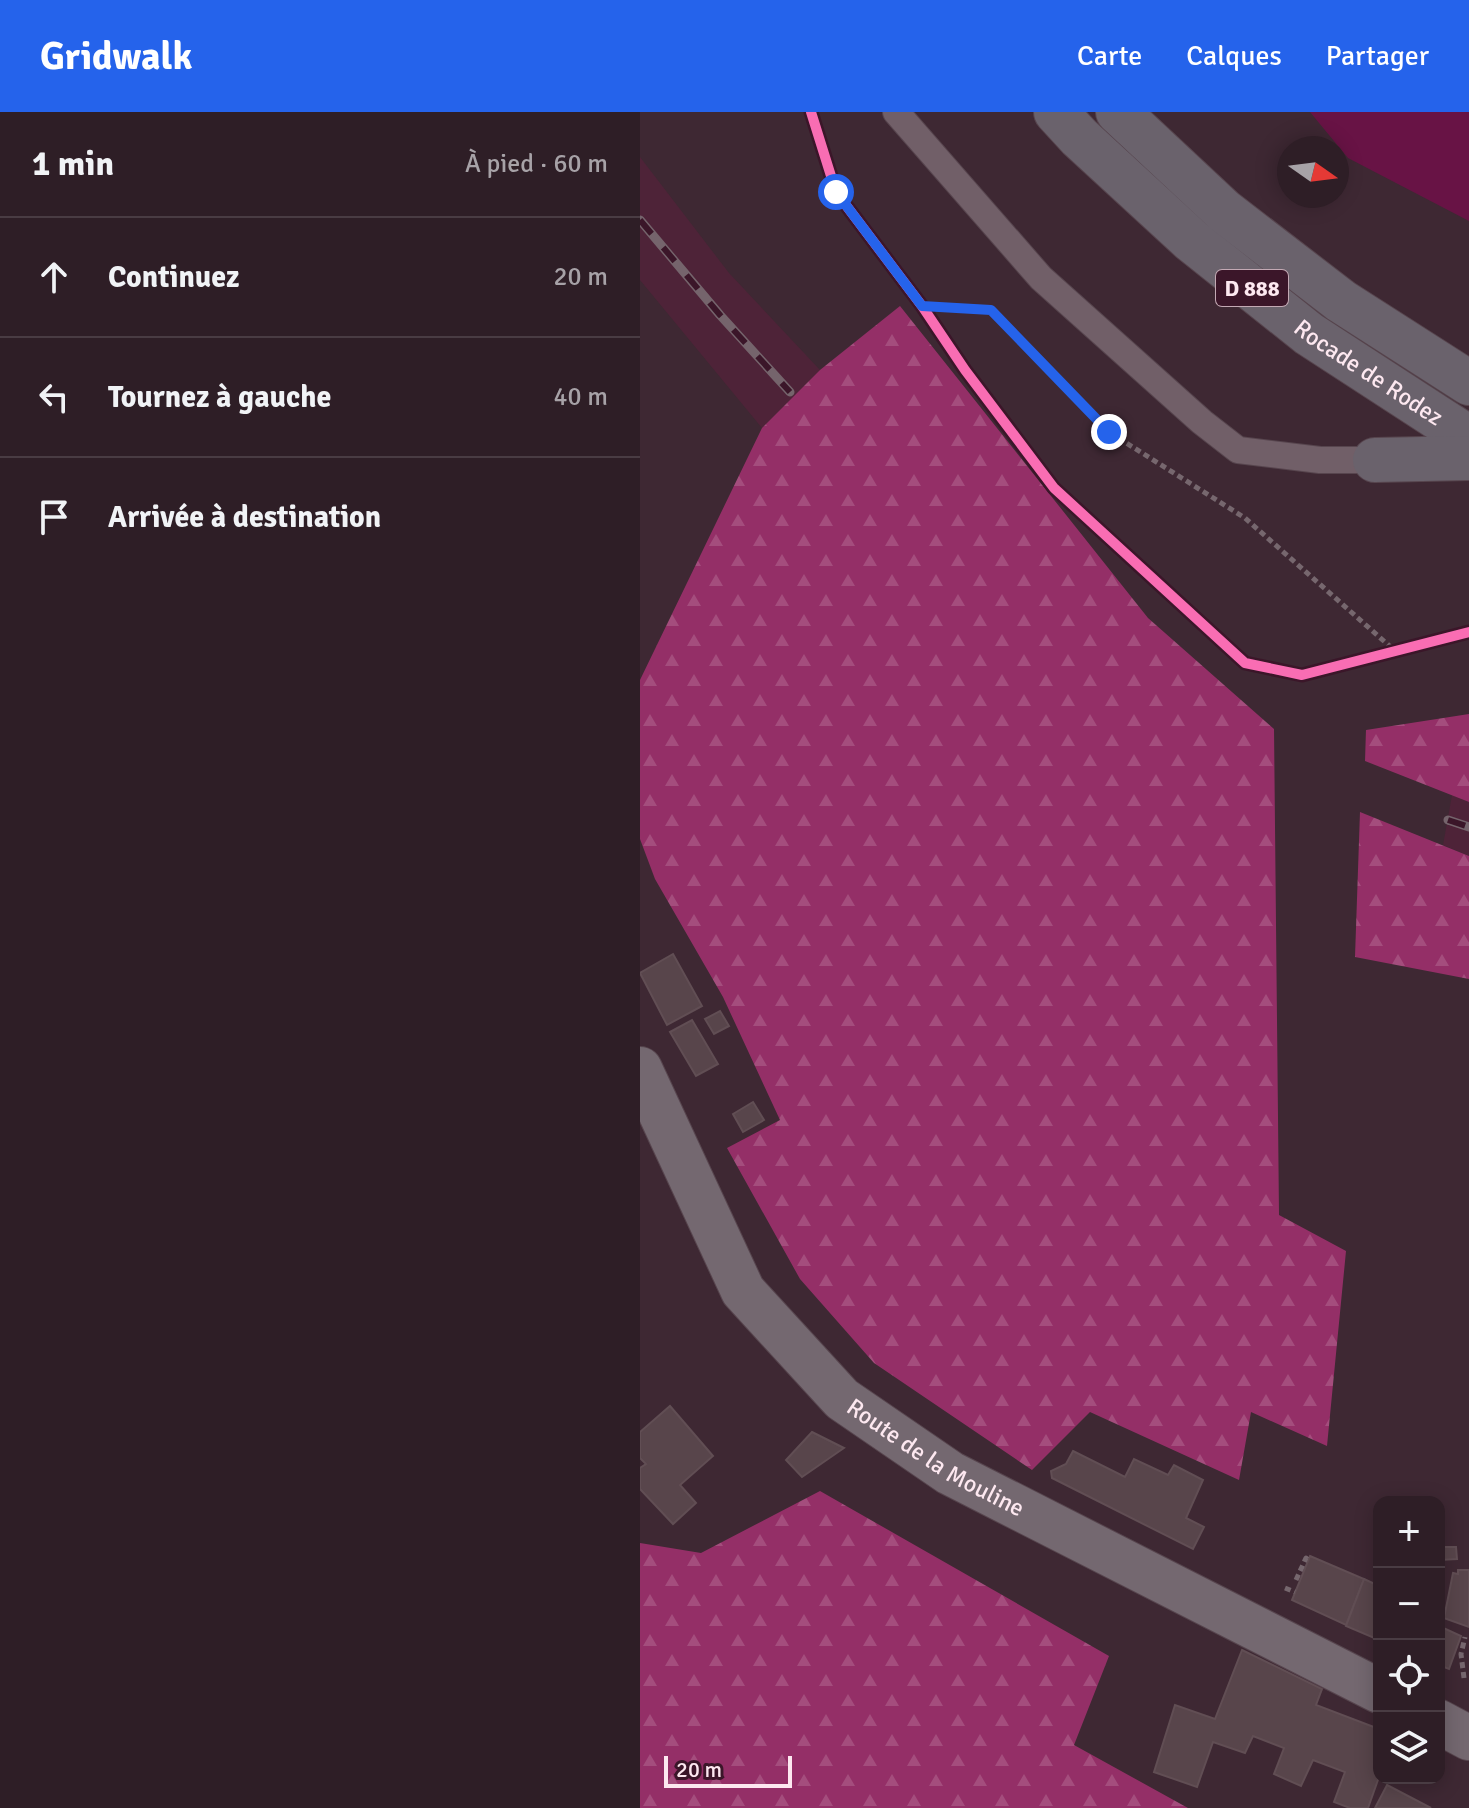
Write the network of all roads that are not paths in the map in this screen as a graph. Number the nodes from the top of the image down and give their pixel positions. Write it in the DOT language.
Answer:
graph roads {
  1 [pos="896,112"];
  2 [pos="1056,112"];
  3 [pos="1118,112"];
  4 [pos="1469,383"];
  5 [pos="1469,438"];
  6 [pos="1469,458"];
  7 [pos="1375,460"];
  8 [pos="640,1069"];
  9 [pos="1373,1688"];
  10 [pos="1445,1725"];
  11 [pos="1469,1738"];
  1 -- 7 [label="lane"];
  2 -- 5 [label="highway, Rocade de Rodez / D 888"];
  3 -- 4 [label="highway, Rocade de Rodez / D 888"];
  6 -- 7 [label="highway"];
  8 -- 9 [label="main road, Route de la Mouline"];
  10 -- 11 [label="main road"];
}
